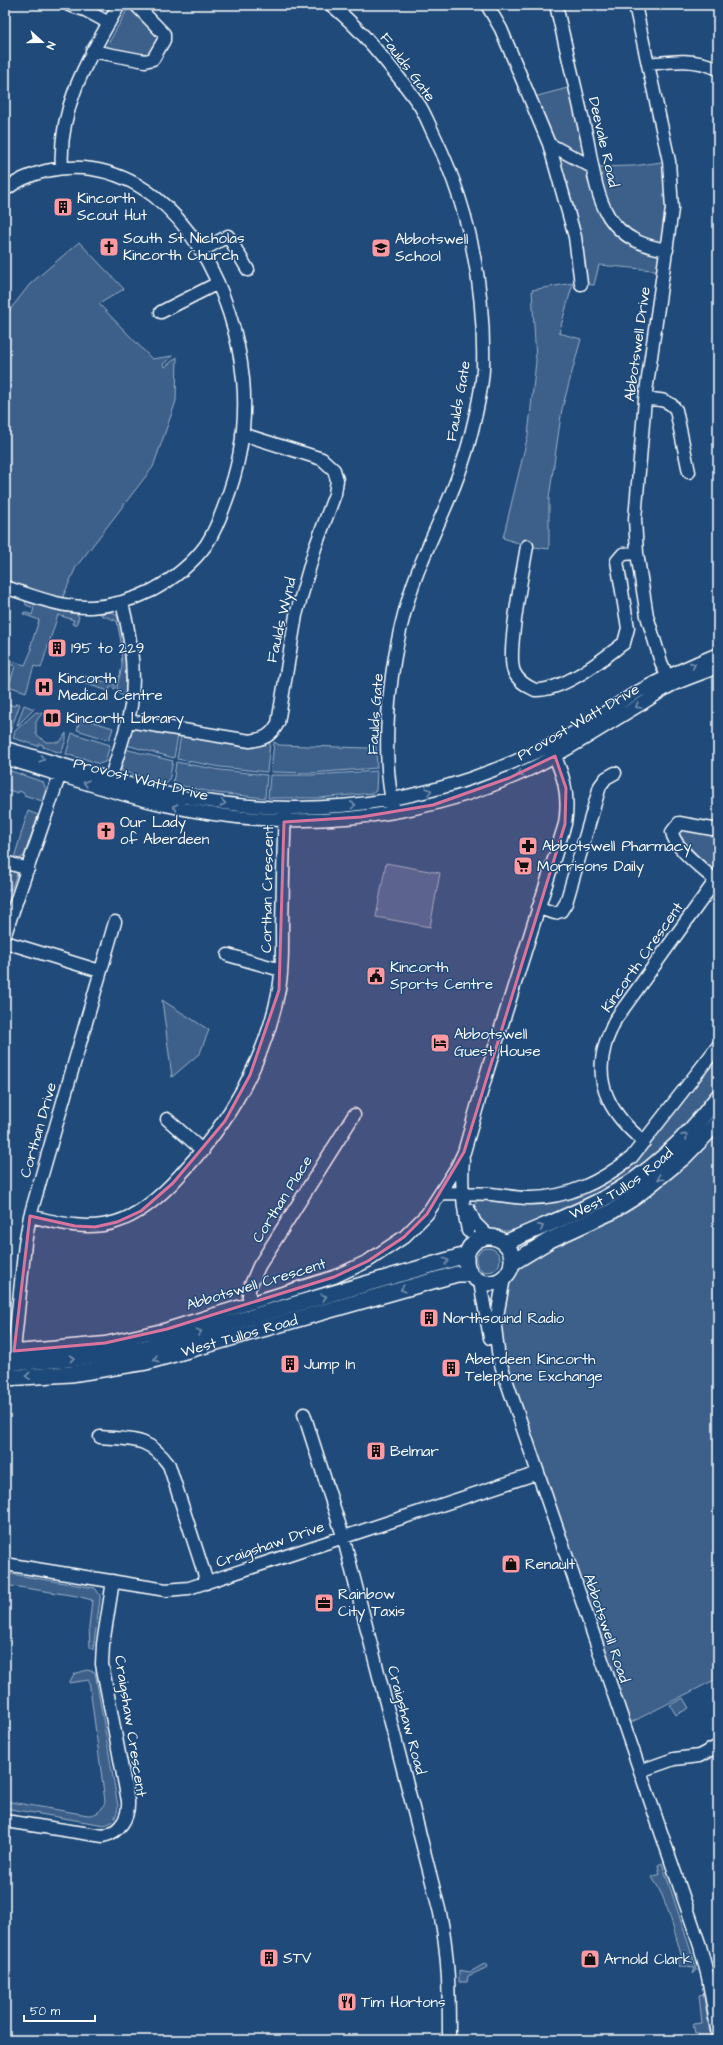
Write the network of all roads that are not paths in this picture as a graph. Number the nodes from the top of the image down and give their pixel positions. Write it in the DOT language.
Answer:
graph roads {
  1 [pos="69,5"];
  2 [pos="119,5"];
  3 [pos="136,5"];
  4 [pos="331,5"];
  5 [pos="487,5"];
  6 [pos="556,5"];
  7 [pos="635,5"];
  8 [pos="109,23"];
  9 [pos="92,51"];
  10 [pos="648,64"];
  11 [pos="718,69"];
  12 [pos="550,144"];
  13 [pos="592,167"];
  14 [pos="62,168"];
  15 [pos="5,190"];
  16 [pos="667,250"];
  17 [pos="201,251"];
  18 [pos="248,270"];
  19 [pos="218,283"];
  20 [pos="581,284"];
  21 [pos="161,312"];
  22 [pos="645,399"];
  23 [pos="242,434"];
  24 [pos="689,472"];
  25 [pos="527,546"];
  26 [pos="637,553"];
  27 [pos="5,587"];
  28 [pos="122,603"];
  29 [pos="718,654"];
  30 [pos="718,667"];
  31 [pos="669,681"];
  32 [pos="128,720"];
  33 [pos="550,745"];
  34 [pos="5,748"];
  35 [pos="555,756"];
  36 [pos="5,758"];
  37 [pos="61,770"];
  38 [pos="615,773"];
  39 [pos="109,783"];
  40 [pos="391,799"];
  41 [pos="285,809"];
  42 [pos="394,811"];
  43 [pos="284,822"];
  44 [pos="718,830"];
  45 [pos="5,862"];
  46 [pos="28,869"];
  47 [pos="717,879"];
  48 [pos="538,908"];
  49 [pos="115,922"];
  50 [pos="5,934"];
  51 [pos="5,942"];
  52 [pos="228,955"];
  53 [pos="281,970"];
  54 [pos="100,971"];
  55 [pos="718,1046"];
  56 [pos="718,1097"];
  57 [pos="354,1115"];
  58 [pos="167,1119"];
  59 [pos="718,1122"];
  60 [pos="644,1142"];
  61 [pos="203,1151"];
  62 [pos="464,1152"];
  63 [pos="441,1193"];
  64 [pos="464,1193"];
  65 [pos="30,1216"];
  66 [pos="468,1232"];
  67 [pos="488,1236"];
  68 [pos="505,1243"];
  69 [pos="466,1255"];
  70 [pos="512,1263"];
  71 [pos="475,1278"];
  72 [pos="504,1278"];
  73 [pos="249,1303"];
  74 [pos="8,1355"];
  75 [pos="499,1359"];
  76 [pos="5,1378"];
  77 [pos="304,1414"];
  78 [pos="100,1437"];
  79 [pos="538,1473"];
  80 [pos="343,1536"];
  81 [pos="5,1564"];
  82 [pos="113,1581"];
  83 [pos="206,1583"];
  84 [pos="718,1746"];
  85 [pos="640,1771"];
  86 [pos="5,1821"];
  87 [pos="718,2034"];
  88 [pos="449,2040"];
  1 -- 8 [label="street"];
  2 -- 8 [label="street"];
  3 -- 9 [label="street"];
  4 -- 40 [label="street, Faulds Gate"];
  5 -- 12 [label="street"];
  6 -- 13 [label="street, Deevale Road"];
  7 -- 10 [label="street, Abbotswell Drive"];
  8 -- 9 [label="street"];
  9 -- 14 [label="street"];
  10 -- 11 [label="street"];
  10 -- 16 [label="street, Abbotswell Drive"];
  12 -- 13 [label="street"];
  12 -- 20 [label="street"];
  13 -- 16 [label="street, Deevale Road"];
  14 -- 15 [label="street"];
  14 -- 17 [label="street"];
  16 -- 22 [label="street, Abbotswell Drive"];
  17 -- 18 [label="street"];
  17 -- 19 [label="street"];
  19 -- 21 [label="street"];
  19 -- 23 [label="street"];
  22 -- 24 [label="street"];
  22 -- 26 [label="street, Abbotswell Drive"];
  23 -- 28 [label="street"];
  23 -- 32 [label="street, Faulds Wynd"];
  25 -- 26 [label="street"];
  26 -- 31 [label="street, Abbotswell Drive"];
  27 -- 28 [label="street"];
  28 -- 32 [label="street"];
  31 -- 29 [label="street, Provost Watt Drive, one-way"];
  30 -- 31 [label="street, Provost Watt Drive"];
  31 -- 33 [label="street, Provost Watt Drive"];
  31 -- 35 [label="street, Provost Watt Drive, one-way"];
  32 -- 39 [label="street"];
  33 -- 35 [label="street, Abbotswell Crescent"];
  40 -- 33 [label="street, Provost Watt Drive, one-way"];
  34 -- 37 [label="street, Provost Watt Drive, one-way"];
  35 -- 42 [label="street, Provost Watt Drive, one-way"];
  35 -- 48 [label="street, Abbotswell Crescent"];
  36 -- 37 [label="street, Provost Watt Drive"];
  37 -- 39 [label="street, Provost Watt Drive"];
  37 -- 46 [label="street"];
  38 -- 48 [label="street"];
  39 -- 41 [label="street, Provost Watt Drive, one-way"];
  43 -- 39 [label="street, Provost Watt Drive, one-way"];
  41 -- 40 [label="street, Provost Watt Drive, one-way"];
  40 -- 42 [label="street, Faulds Gate"];
  41 -- 43 [label="street, Corthan Crescent"];
  42 -- 43 [label="street, Provost Watt Drive"];
  43 -- 53 [label="street, Corthan Crescent"];
  44 -- 47 [label="street"];
  45 -- 46 [label="street"];
  46 -- 50 [label="street"];
  47 -- 60 [label="street, Kincorth Crescent"];
  48 -- 62 [label="street, Abbotswell Crescent"];
  49 -- 54 [label="street, Corthan Drive"];
  51 -- 54 [label="street"];
  52 -- 53 [label="street, Corthan Crescent"];
  53 -- 61 [label="street, Corthan Crescent"];
  54 -- 65 [label="street, Corthan Drive"];
  55 -- 60 [label="street"];
  68 -- 56 [label="main road, West Tullos Road, one-way"];
  57 -- 73 [label="street, Corthan Place"];
  58 -- 61 [label="street"];
  59 -- 70 [label="main road, West Tullos Road, one-way"];
  60 -- 64 [label="street"];
  61 -- 65 [label="street, Corthan Crescent"];
  62 -- 63 [label="street, Abbotswell Crescent"];
  62 -- 64 [label="street, Abbotswell Crescent"];
  63 -- 64 [label="street"];
  63 -- 73 [label="street, Abbotswell Crescent"];
  64 -- 66 [label="street, Abbotswell Crescent"];
  64 -- 67 [label="street, Abbotswell Crescent"];
  65 -- 74 [label="street, Corthan Drive"];
  67 -- 68 [label="main road"];
  67 -- 69 [label="main road"];
  68 -- 70 [label="main road"];
  69 -- 71 [label="main road"];
  74 -- 69 [label="main road, West Tullos Road, one-way"];
  70 -- 72 [label="main road"];
  71 -- 72 [label="main road"];
  71 -- 75 [label="street"];
  71 -- 76 [label="main road, West Tullos Road, one-way"];
  72 -- 75 [label="street"];
  73 -- 74 [label="street, Abbotswell Crescent"];
  75 -- 79 [label="street, Abbotswell Road"];
  77 -- 80 [label="street, Craigshaw Road"];
  78 -- 83 [label="street"];
  79 -- 80 [label="street, Craigshaw Drive"];
  79 -- 85 [label="street, Abbotswell Road"];
  80 -- 83 [label="street, Craigshaw Drive"];
  80 -- 88 [label="street, Craigshaw Road"];
  81 -- 82 [label="street, Craigshaw Drive"];
  82 -- 83 [label="street, Craigshaw Drive"];
  82 -- 86 [label="street, Craigshaw Crescent"];
  84 -- 85 [label="street"];
  85 -- 87 [label="street, Abbotswell Road"];
}
